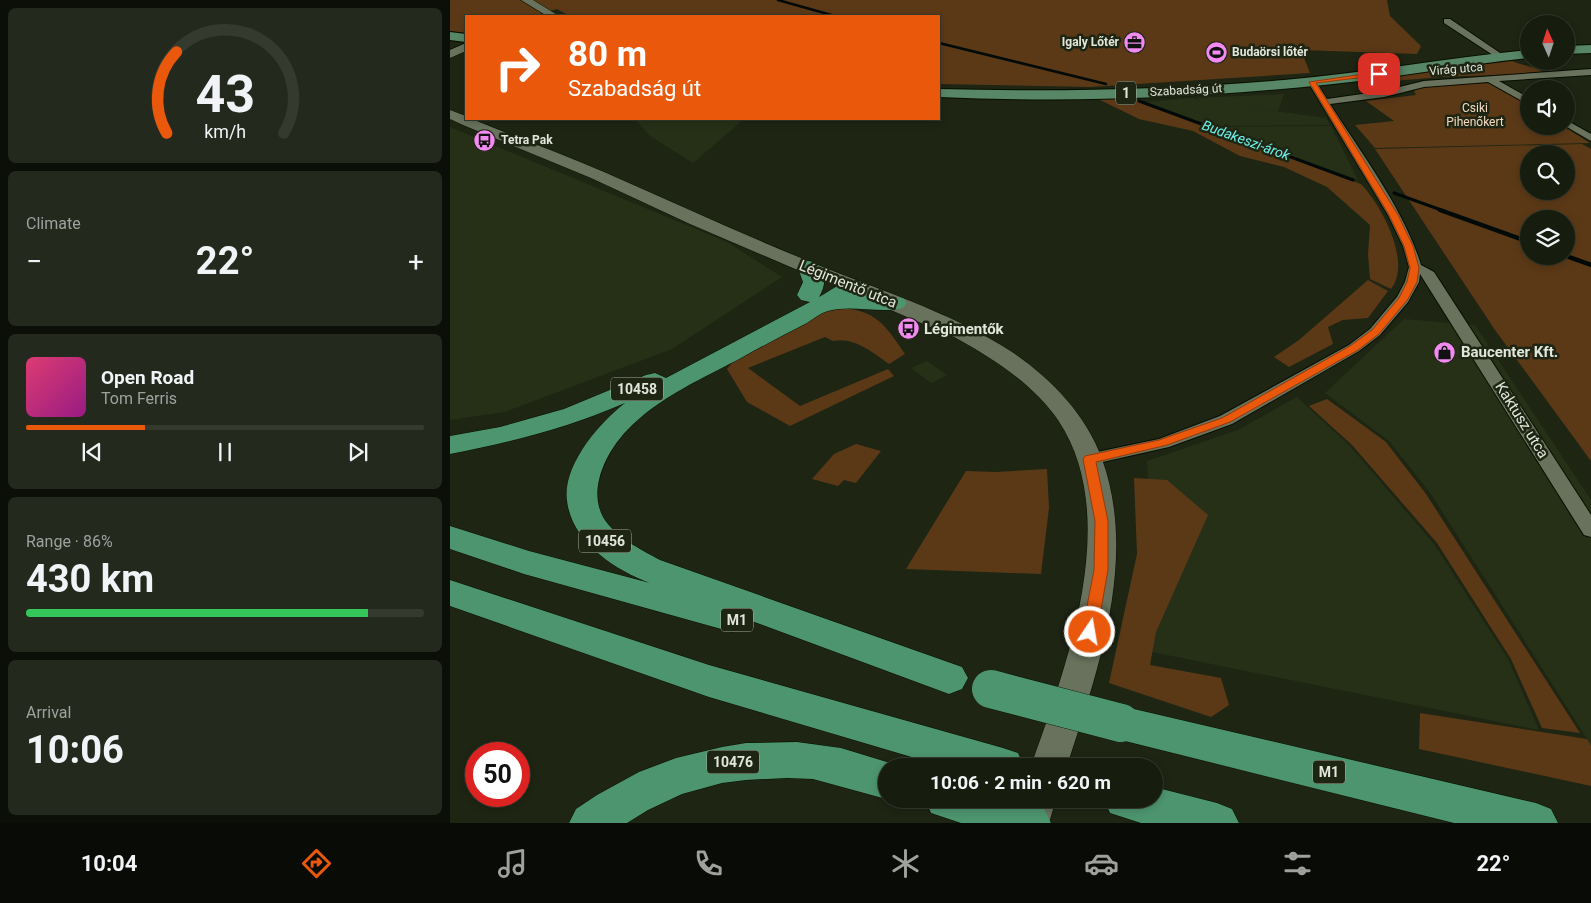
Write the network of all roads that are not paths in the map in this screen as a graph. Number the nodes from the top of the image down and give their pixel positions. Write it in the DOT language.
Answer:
graph roads {
  1 [pos="526,0"];
  2 [pos="537,12"];
  3 [pos="549,15"];
  4 [pos="1447,21"];
  5 [pos="450,36"];
  6 [pos="465,38"];
  7 [pos="465,39"];
  8 [pos="450,48"];
  9 [pos="465,48"];
  10 [pos="1591,49"];
  11 [pos="1575,50"];
  12 [pos="450,55"];
  13 [pos="1520,55"];
  14 [pos="1502,57"];
  15 [pos="1591,72"];
  16 [pos="1489,79"];
  17 [pos="1312,82"];
  18 [pos="940,93"];
  19 [pos="1520,97"];
  20 [pos="1324,102"];
  21 [pos="450,114"];
  22 [pos="1575,128"];
  23 [pos="1591,138"];
  24 [pos="809,268"];
  25 [pos="1415,268"];
  26 [pos="830,292"];
  27 [pos="895,303"];
  28 [pos="450,445"];
  29 [pos="1089,459"];
  30 [pos="1591,530"];
  31 [pos="450,537"];
  32 [pos="450,593"];
  33 [pos="949,678"];
  34 [pos="974,758"];
  35 [pos="1052,758"];
  36 [pos="878,777"];
  37 [pos="978,808"];
  38 [pos="1035,808"];
  39 [pos="1160,808"];
  40 [pos="591,823"];
  41 [pos="1030,823"];
  42 [pos="1217,823"];
  43 [pos="1536,823"];
  1 -- 2 [label="main road"];
  2 -- 3 [label="main road"];
  4 -- 14 [label="street"];
  5 -- 6 [label="main road"];
  7 -- 8 [label="main road"];
  9 -- 12 [label="main road"];
  10 -- 11 [label="main road"];
  13 -- 14 [label="main road, Szabadság út / 1"];
  14 -- 17 [label="main road, Szabadság út / 1"];
  15 -- 16 [label="street, Virág utca"];
  16 -- 19 [label="street"];
  16 -- 20 [label="street, Virág utca"];
  17 -- 18 [label="main road, Szabadság út / 1"];
  17 -- 20 [label="street"];
  20 -- 25 [label="street"];
  21 -- 24 [label="main road, Légimentő utca"];
  22 -- 23 [label="street"];
  24 -- 26 [label="highway"];
  25 -- 29 [label="street"];
  25 -- 30 [label="street, Kaktusz utca"];
  26 -- 27 [label="main road, Légimentő utca"];
  26 -- 27 [label="highway, 10456"];
  26 -- 28 [label="highway, 10458"];
  26 -- 33 [label="highway, 10456"];
  27 -- 29 [label="main road, Légimentő utca"];
  29 -- 35 [label="main road, Légimentő utca"];
  31 -- 33 [label="highway, M1"];
  32 -- 34 [label="highway"];
  33 -- 43 [label="highway, M1, bridge"];
  36 -- 40 [label="highway, 10476"];
  37 -- 41 [label="highway"];
  38 -- 41 [label="main road"];
  39 -- 42 [label="highway"];
}
